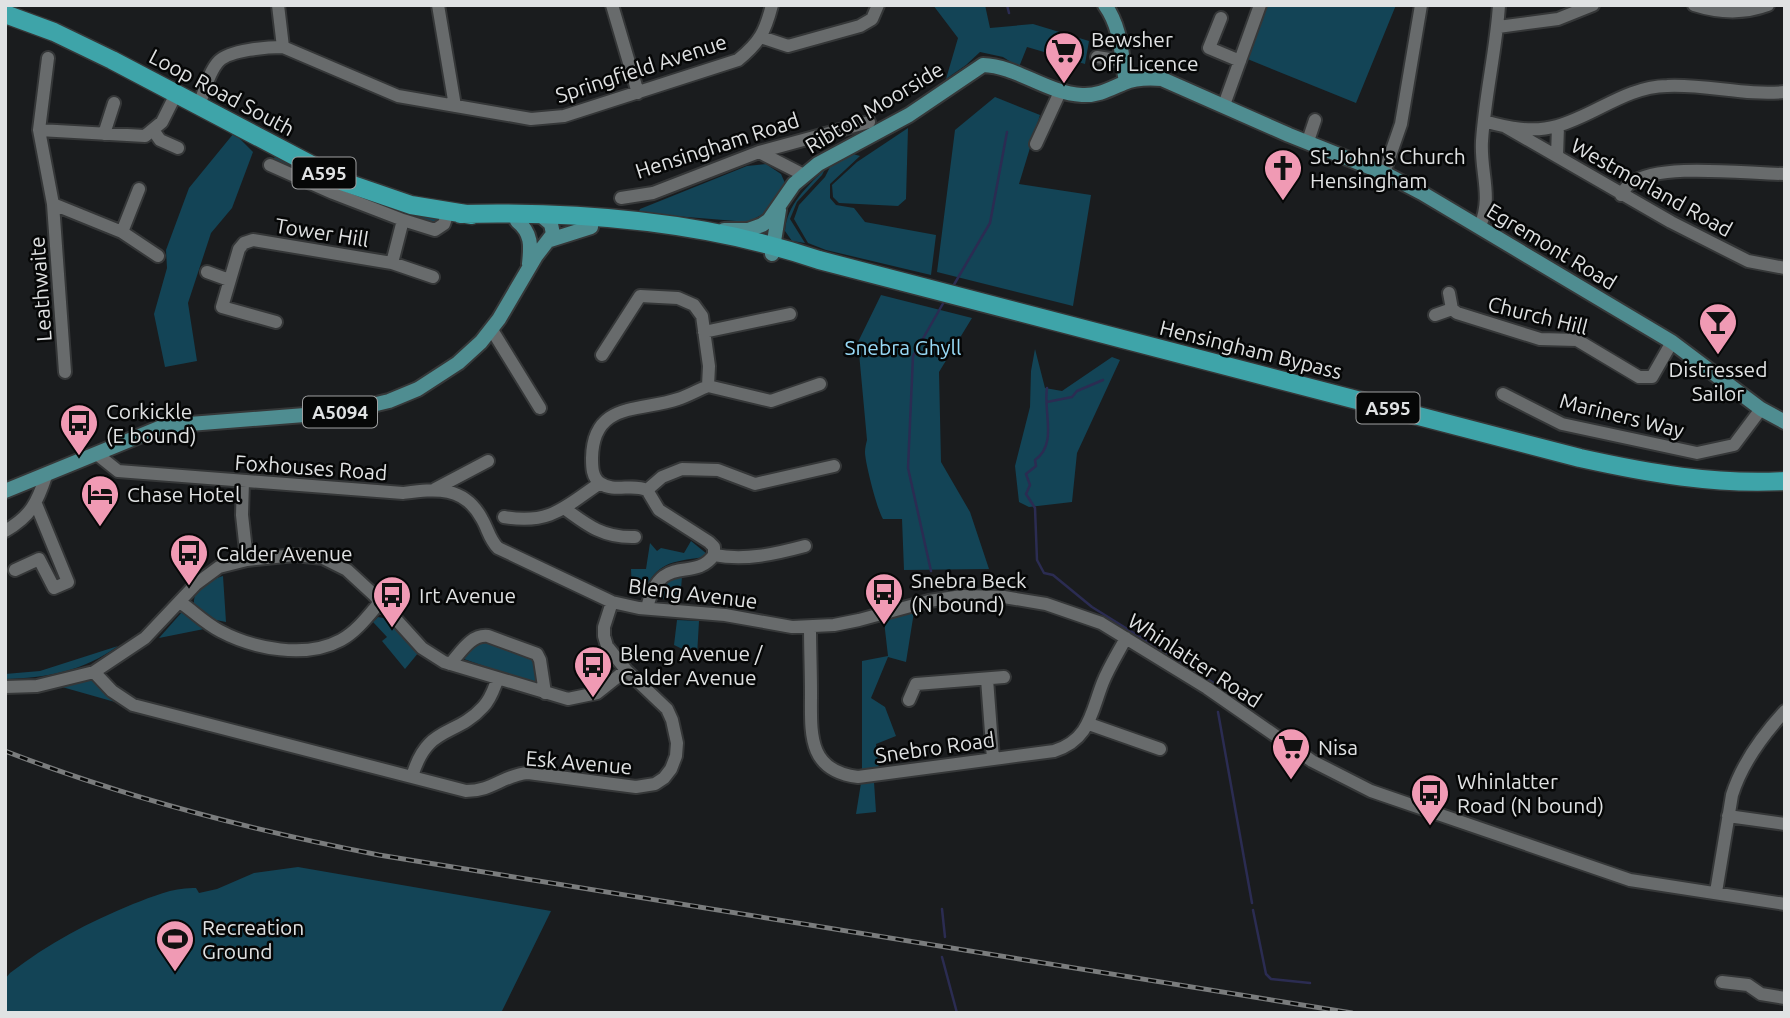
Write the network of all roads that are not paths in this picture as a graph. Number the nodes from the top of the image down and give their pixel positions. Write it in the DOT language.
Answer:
graph roads {
  1 [pos="278,5"];
  2 [pos="438,5"];
  3 [pos="612,5"];
  4 [pos="772,5"];
  5 [pos="878,5"];
  6 [pos="1105,5"];
  7 [pos="1260,5"];
  8 [pos="1421,5"];
  9 [pos="1499,5"];
  10 [pos="1592,5"];
  11 [pos="1694,5"];
  12 [pos="1768,5"];
  13 [pos="5,14"];
  14 [pos="1221,18"];
  15 [pos="1498,27"];
  16 [pos="761,37"];
  17 [pos="283,47"];
  18 [pos="1097,57"];
  19 [pos="48,58"];
  20 [pos="1122,61"];
  21 [pos="1240,61"];
  22 [pos="1126,82"];
  23 [pos="1060,92"];
  24 [pos="1785,92"];
  25 [pos="176,93"];
  26 [pos="638,93"];
  27 [pos="114,103"];
  28 [pos="1224,105"];
  29 [pos="198,106"];
  30 [pos="455,106"];
  31 [pos="1315,120"];
  32 [pos="1484,121"];
  33 [pos="869,122"];
  34 [pos="1558,126"];
  35 [pos="1506,127"];
  36 [pos="39,130"];
  37 [pos="153,130"];
  38 [pos="104,134"];
  39 [pos="1308,141"];
  40 [pos="1037,144"];
  41 [pos="178,148"];
  42 [pos="759,152"];
  43 [pos="1557,156"];
  44 [pos="270,165"];
  45 [pos="1384,173"];
  46 [pos="1785,174"];
  47 [pos="804,175"];
  48 [pos="139,189"];
  49 [pos="1621,195"];
  50 [pos="621,198"];
  51 [pos="53,204"];
  52 [pos="780,205"];
  53 [pos="454,213"];
  54 [pos="403,220"];
  55 [pos="769,220"];
  56 [pos="517,221"];
  57 [pos="552,224"];
  58 [pos="1480,226"];
  59 [pos="692,229"];
  60 [pos="122,232"];
  61 [pos="770,247"];
  62 [pos="158,256"];
  63 [pos="392,263"];
  64 [pos="532,263"];
  65 [pos="1785,268"];
  66 [pos="207,272"];
  67 [pos="433,276"];
  68 [pos="229,280"];
  69 [pos="1449,293"];
  70 [pos="1452,309"];
  71 [pos="790,314"];
  72 [pos="1435,315"];
  73 [pos="276,322"];
  74 [pos="492,330"];
  75 [pos="704,332"];
  76 [pos="1672,342"];
  77 [pos="602,355"];
  78 [pos="65,372"];
  79 [pos="820,384"];
  80 [pos="708,386"];
  81 [pos="1503,394"];
  82 [pos="540,408"];
  83 [pos="1760,409"];
  84 [pos="1785,422"];
  85 [pos="98,455"];
  86 [pos="488,461"];
  87 [pos="825,464"];
  88 [pos="46,476"];
  89 [pos="243,481"];
  90 [pos="1785,481"];
  91 [pos="600,483"];
  92 [pos="435,489"];
  93 [pos="647,490"];
  94 [pos="5,491"];
  95 [pos="36,504"];
  96 [pos="564,508"];
  97 [pos="504,517"];
  98 [pos="5,531"];
  99 [pos="635,537"];
  100 [pos="805,546"];
  101 [pos="498,548"];
  102 [pos="714,555"];
  103 [pos="247,560"];
  104 [pos="15,570"];
  105 [pos="180,602"];
  106 [pos="380,602"];
  107 [pos="612,602"];
  108 [pos="647,608"];
  109 [pos="810,627"];
  110 [pos="1126,638"];
  111 [pos="450,664"];
  112 [pos="626,670"];
  113 [pos="94,672"];
  114 [pos="1004,677"];
  115 [pos="498,678"];
  116 [pos="987,679"];
  117 [pos="5,687"];
  118 [pos="545,693"];
  119 [pos="909,700"];
  120 [pos="1785,710"];
  121 [pos="1089,724"];
  122 [pos="1160,749"];
  123 [pos="993,759"];
  124 [pos="412,777"];
  125 [pos="1728,816"];
  126 [pos="1785,824"];
  127 [pos="1716,892"];
  128 [pos="1785,904"];
  129 [pos="1722,982"];
  130 [pos="1785,998"];
  1 -- 17 [label="street"];
  2 -- 30 [label="street"];
  3 -- 26 [label="street"];
  4 -- 16 [label="street, Springfield Avenue"];
  5 -- 16 [label="street"];
  6 -- 20 [label="main road"];
  7 -- 21 [label="street"];
  8 -- 45 [label="street"];
  9 -- 15 [label="street"];
  10 -- 15 [label="street"];
  11 -- 12 [label="street"];
  13 -- 25 [label="highway, Loop Road South / A595"];
  14 -- 21 [label="street"];
  15 -- 32 [label="street"];
  16 -- 26 [label="street, Springfield Avenue"];
  17 -- 29 [label="street"];
  17 -- 30 [label="street, Springfield Avenue"];
  18 -- 20 [label="street"];
  19 -- 36 [label="street, Leathwaite"];
  20 -- 22 [label="main road"];
  21 -- 28 [label="street"];
  22 -- 23 [label="main road, Egremont Road"];
  22 -- 28 [label="main road, Egremont Road"];
  23 -- 40 [label="street"];
  23 -- 47 [label="main road, Ribton Moorside"];
  24 -- 34 [label="street"];
  25 -- 29 [label="highway, Loop Road South / A595"];
  25 -- 37 [label="street"];
  26 -- 30 [label="street, Springfield Avenue"];
  27 -- 38 [label="street"];
  28 -- 39 [label="main road, Egremont Road"];
  29 -- 53 [label="highway, Loop Road South / A595"];
  31 -- 39 [label="street"];
  32 -- 35 [label="street"];
  32 -- 58 [label="street"];
  33 -- 42 [label="street, Hensingham Road"];
  34 -- 35 [label="street"];
  34 -- 43 [label="street"];
  35 -- 43 [label="street, Westmorland Road"];
  36 -- 38 [label="street"];
  36 -- 51 [label="street, Leathwaite"];
  37 -- 38 [label="street"];
  37 -- 41 [label="street"];
  39 -- 45 [label="main road, Egremont Road"];
  42 -- 47 [label="street"];
  42 -- 50 [label="street, Hensingham Road"];
  43 -- 49 [label="street, Westmorland Road"];
  44 -- 54 [label="street, Tower Hill"];
  45 -- 58 [label="main road, Egremont Road"];
  46 -- 49 [label="street"];
  47 -- 52 [label="main road, Ribton Moorside"];
  48 -- 60 [label="street"];
  49 -- 65 [label="street, Westmorland Road"];
  51 -- 60 [label="street, Leathwaite"];
  51 -- 78 [label="street, Leathwaite"];
  52 -- 55 [label="main road, Ribton Moorside"];
  52 -- 61 [label="main road"];
  53 -- 54 [label="street, Tower Hill"];
  53 -- 56 [label="highway, A595"];
  53 -- 57 [label="highway, A595"];
  54 -- 63 [label="street, Tower Hill"];
  55 -- 59 [label="main road"];
  55 -- 61 [label="main road"];
  56 -- 57 [label="highway, A595"];
  56 -- 64 [label="main road"];
  57 -- 59 [label="highway, A595"];
  57 -- 61 [label="highway, A595"];
  57 -- 64 [label="main road, A5094"];
  58 -- 76 [label="main road, Egremont Road"];
  59 -- 61 [label="highway, A595"];
  60 -- 62 [label="street, Leathwaite"];
  61 -- 90 [label="highway, Hensingham Bypass / A595"];
  63 -- 67 [label="street, Tower Hill"];
  63 -- 68 [label="street, Tower Hill"];
  64 -- 74 [label="main road, A5094"];
  66 -- 68 [label="street"];
  68 -- 73 [label="street, Tower Hill"];
  69 -- 70 [label="street"];
  70 -- 72 [label="street"];
  70 -- 76 [label="street, Church Hill"];
  71 -- 75 [label="street"];
  74 -- 82 [label="street"];
  74 -- 85 [label="main road, A5094"];
  75 -- 77 [label="street"];
  75 -- 80 [label="street"];
  76 -- 83 [label="main road, Egremont Road"];
  79 -- 80 [label="street"];
  80 -- 91 [label="street"];
  81 -- 83 [label="street, Mariners Way"];
  83 -- 84 [label="main road, Egremont Road"];
  85 -- 88 [label="main road, A5094"];
  85 -- 89 [label="street, Foxhouses Road"];
  86 -- 92 [label="street"];
  87 -- 93 [label="street"];
  88 -- 94 [label="main road, A5094"];
  88 -- 95 [label="street"];
  89 -- 92 [label="street, Foxhouses Road"];
  89 -- 103 [label="street"];
  91 -- 93 [label="street"];
  91 -- 96 [label="street"];
  92 -- 101 [label="street, Foxhouses Road"];
  93 -- 102 [label="street"];
  95 -- 98 [label="street"];
  95 -- 104 [label="street"];
  96 -- 97 [label="street"];
  96 -- 99 [label="street"];
  100 -- 102 [label="street"];
  101 -- 107 [label="street, Bleng Avenue"];
  102 -- 108 [label="street"];
  103 -- 105 [label="street"];
  103 -- 106 [label="street"];
  105 -- 106 [label="street"];
  105 -- 113 [label="street"];
  106 -- 111 [label="street"];
  107 -- 108 [label="street, Bleng Avenue"];
  107 -- 112 [label="street, Esk Avenue"];
  108 -- 109 [label="street, Bleng Avenue"];
  109 -- 110 [label="street, Whinlatter Road"];
  109 -- 123 [label="street, Snebro Road"];
  110 -- 121 [label="street, Snebro Road"];
  110 -- 127 [label="street, Whinlatter Road"];
  111 -- 115 [label="street"];
  111 -- 118 [label="street"];
  112 -- 118 [label="street"];
  112 -- 124 [label="street, Esk Avenue"];
  113 -- 117 [label="street"];
  113 -- 124 [label="street"];
  114 -- 116 [label="street"];
  115 -- 118 [label="street"];
  115 -- 124 [label="street"];
  116 -- 119 [label="street"];
  116 -- 123 [label="street"];
  120 -- 125 [label="street"];
  121 -- 122 [label="street"];
  121 -- 123 [label="street, Snebro Road"];
  125 -- 126 [label="street"];
  125 -- 127 [label="street"];
  127 -- 128 [label="street, Whinlatter Road"];
  129 -- 130 [label="street"];
}
